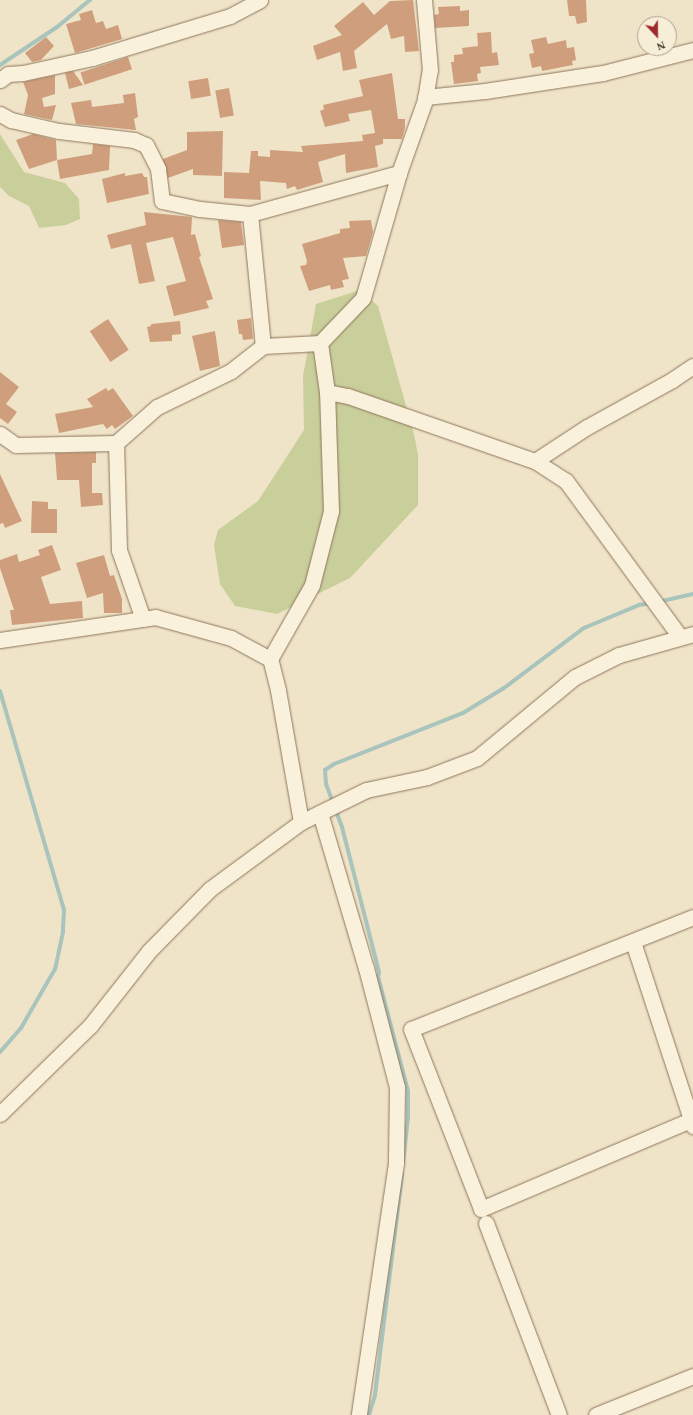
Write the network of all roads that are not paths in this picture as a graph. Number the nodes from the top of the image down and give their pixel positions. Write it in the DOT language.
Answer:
graph roads {
  1 [pos="260,0"];
  2 [pos="424,0"];
  3 [pos="693,50"];
  4 [pos="0,80"];
  5 [pos="425,97"];
  6 [pos="0,114"];
  7 [pos="399,173"];
  8 [pos="250,214"];
  9 [pos="320,343"];
  10 [pos="263,346"];
  11 [pos="693,366"];
  12 [pos="327,392"];
  13 [pos="0,434"];
  14 [pos="116,444"];
  15 [pos="535,461"];
  16 [pos="142,619"];
  17 [pos="687,635"];
  18 [pos="0,640"];
  19 [pos="270,659"];
  20 [pos="320,813"];
  21 [pos="301,822"];
  22 [pos="693,917"];
  23 [pos="633,942"];
  24 [pos="0,1114"];
  25 [pos="692,1122"];
  26 [pos="486,1223"];
  27 [pos="693,1376"];
  28 [pos="359,1415"];
  29 [pos="559,1415"];
  30 [pos="596,1415"];
  1 -- 4 [label="street"];
  2 -- 5 [label="street"];
  3 -- 5 [label="street"];
  5 -- 7 [label="street"];
  6 -- 8 [label="street"];
  7 -- 8 [label="street"];
  7 -- 9 [label="street"];
  8 -- 10 [label="street"];
  9 -- 10 [label="street"];
  9 -- 12 [label="street"];
  10 -- 14 [label="street"];
  11 -- 15 [label="street"];
  12 -- 15 [label="street"];
  12 -- 19 [label="street"];
  13 -- 14 [label="street"];
  14 -- 16 [label="street"];
  15 -- 17 [label="street"];
  16 -- 18 [label="street"];
  16 -- 19 [label="street"];
  17 -- 20 [label="street"];
  19 -- 21 [label="street"];
  20 -- 21 [label="street"];
  20 -- 28 [label="street"];
  21 -- 24 [label="street"];
  22 -- 23 [label="street"];
  23 -- 25 [label="street"];
  23 -- 25 [label="street"];
  26 -- 29 [label="street"];
  27 -- 30 [label="street"];
}
